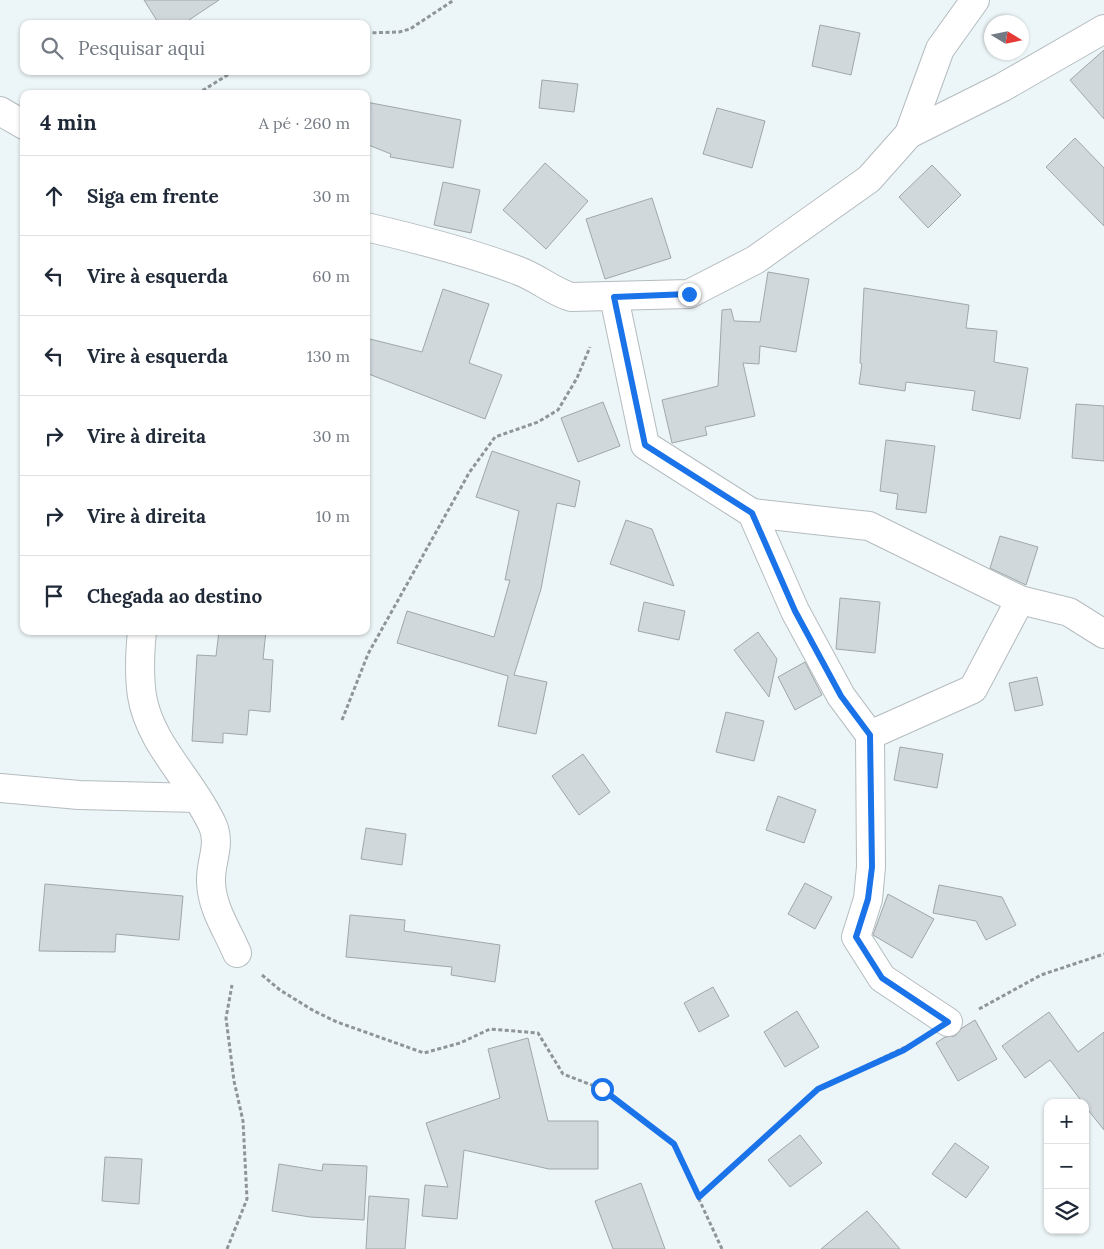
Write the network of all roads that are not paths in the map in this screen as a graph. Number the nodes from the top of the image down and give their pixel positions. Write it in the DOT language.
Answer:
graph roads {
  1 [pos="975,0"];
  2 [pos="1104,29"];
  3 [pos="0,111"];
  4 [pos="20,123"];
  5 [pos="909,134"];
  6 [pos="370,228"];
  7 [pos="612,297"];
  8 [pos="752,513"];
  9 [pos="1020,600"];
  10 [pos="1104,634"];
  11 [pos="142,635"];
  12 [pos="870,735"];
  13 [pos="0,788"];
  14 [pos="197,798"];
  15 [pos="237,953"];
  16 [pos="948,1022"];
  1 -- 5 [label="street"];
  2 -- 5 [label="street"];
  3 -- 4 [label="street"];
  5 -- 7 [label="street"];
  6 -- 7 [label="street"];
  7 -- 8 [label="street"];
  8 -- 9 [label="street"];
  8 -- 12 [label="street"];
  9 -- 10 [label="street"];
  9 -- 12 [label="street"];
  11 -- 14 [label="street"];
  12 -- 16 [label="street"];
  13 -- 14 [label="street"];
  14 -- 15 [label="street"];
}
